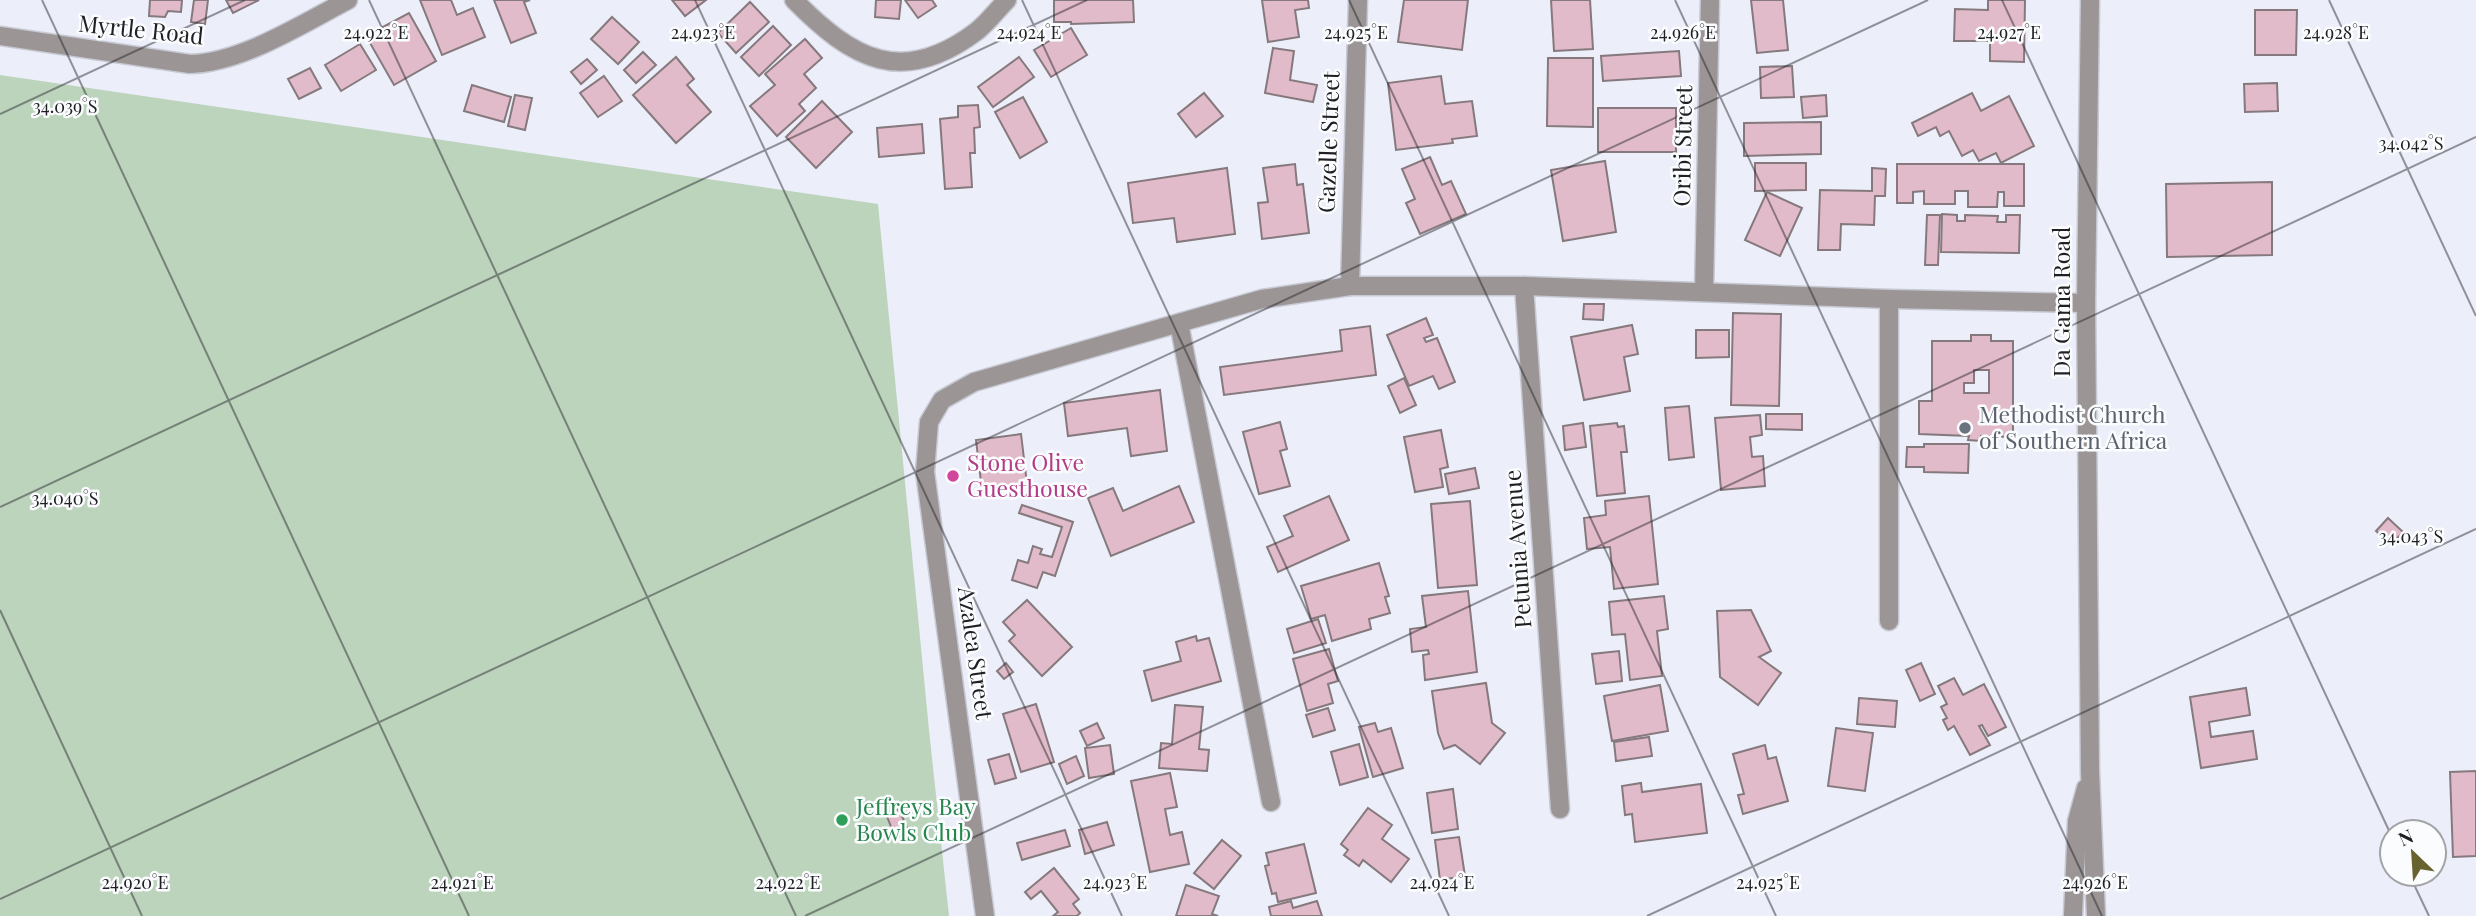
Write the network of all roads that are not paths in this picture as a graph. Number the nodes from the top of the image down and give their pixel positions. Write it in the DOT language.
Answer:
graph roads {
  1 [pos="348,0"];
  2 [pos="794,0"];
  3 [pos="1007,0"];
  4 [pos="1358,0"];
  5 [pos="1710,0"];
  6 [pos="2090,0"];
  7 [pos="0,36"];
  8 [pos="1350,286"];
  9 [pos="1524,286"];
  10 [pos="1704,292"];
  11 [pos="1889,299"];
  12 [pos="2086,303"];
  13 [pos="1179,323"];
  14 [pos="1889,621"];
  15 [pos="2090,772"];
  16 [pos="1270,802"];
  17 [pos="1560,809"];
  18 [pos="985,916"];
  19 [pos="2073,916"];
  20 [pos="2096,916"];
  1 -- 7 [label="street, Myrtle Road"];
  2 -- 3 [label="street"];
  4 -- 8 [label="street, Gazelle Street"];
  5 -- 10 [label="street, Oribi Street"];
  6 -- 12 [label="street, Da Gama Road"];
  8 -- 9 [label="street"];
  8 -- 13 [label="street"];
  9 -- 10 [label="street"];
  9 -- 17 [label="street, Petunia Avenue"];
  10 -- 11 [label="street"];
  11 -- 12 [label="street"];
  11 -- 14 [label="street"];
  12 -- 15 [label="street, Da Gama Road"];
  13 -- 16 [label="street"];
  13 -- 18 [label="street, Azalea Street"];
  15 -- 19 [label="street, Da Gama Road"];
  15 -- 20 [label="street, Da Gama Road"];
}
